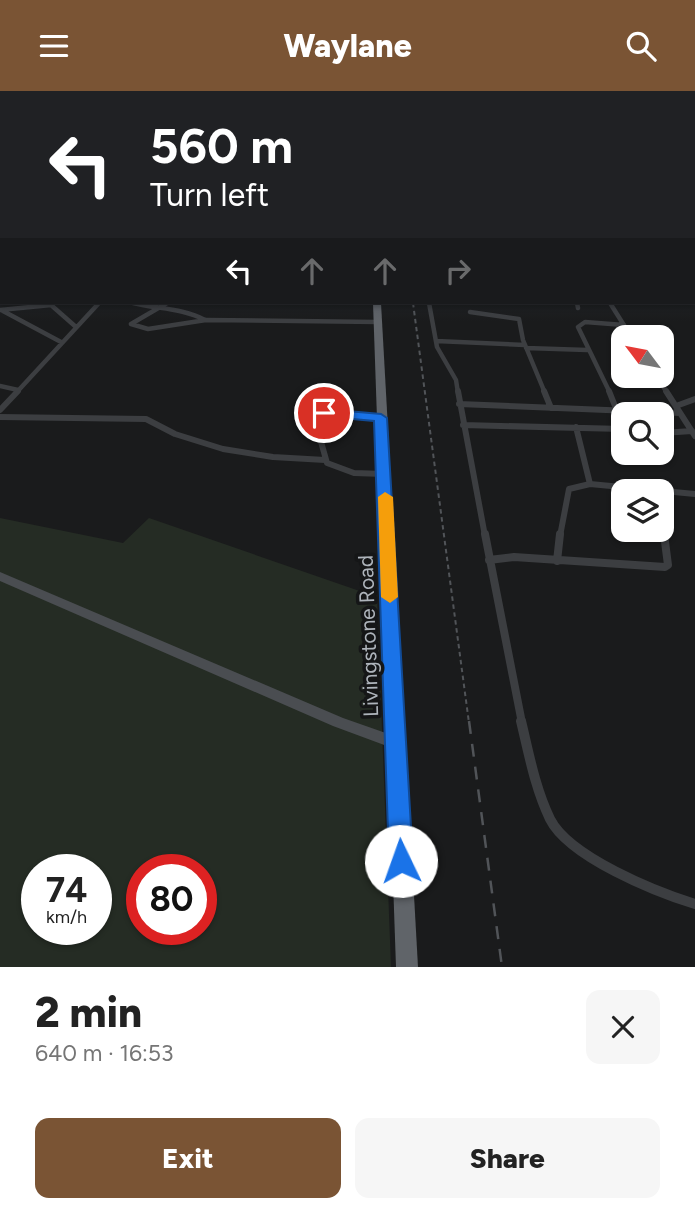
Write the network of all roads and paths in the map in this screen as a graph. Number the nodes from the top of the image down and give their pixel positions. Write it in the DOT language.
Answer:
graph roads {
  1 [pos="97,305"];
  2 [pos="142,305"];
  3 [pos="163,305"];
  4 [pos="377,305"];
  5 [pos="429,305"];
  6 [pos="611,305"];
  7 [pos="156,309"];
  8 [pos="0,310"];
  9 [pos="470,312"];
  10 [pos="206,320"];
  11 [pos="378,322"];
  12 [pos="624,325"];
  13 [pos="76,327"];
  14 [pos="436,341"];
  15 [pos="61,342"];
  16 [pos="526,346"];
  17 [pos="587,350"];
  18 [pos="0,386"];
  19 [pos="665,389"];
  20 [pos="18,390"];
  21 [pos="695,399"];
  22 [pos="614,402"];
  23 [pos="459,404"];
  24 [pos="676,406"];
  25 [pos="551,408"];
  26 [pos="0,410"];
  27 [pos="611,411"];
  28 [pos="674,413"];
  29 [pos="680,413"];
  30 [pos="0,417"];
  31 [pos="381,418"];
  32 [pos="463,425"];
  33 [pos="576,427"];
  34 [pos="611,428"];
  35 [pos="674,433"];
  36 [pos="694,433"];
  37 [pos="325,460"];
  38 [pos="384,474"];
  39 [pos="590,484"];
  40 [pos="611,486"];
  41 [pos="674,492"];
  42 [pos="695,494"];
  43 [pos="665,542"];
  44 [pos="489,560"];
  45 [pos="557,561"];
  46 [pos="0,576"];
  47 [pos="395,743"];
  48 [pos="695,904"];
  49 [pos="407,967"];
  1 -- 13 [label="street"];
  2 -- 7 [label="street"];
  3 -- 7 [label="street"];
  4 -- 11 [label="highway, Livingstone Road"];
  5 -- 14 [label="street"];
  6 -- 12 [label="street"];
  7 -- 10 [label="street"];
  7 -- 10 [label="street"];
  8 -- 13 [label="street"];
  8 -- 15 [label="street"];
  9 -- 16 [label="street"];
  10 -- 11 [label="street"];
  11 -- 31 [label="highway, Livingstone Road"];
  12 -- 17 [label="street"];
  13 -- 15 [label="street"];
  14 -- 16 [label="street"];
  14 -- 23 [label="street"];
  15 -- 20 [label="street"];
  16 -- 17 [label="street"];
  16 -- 25 [label="street"];
  17 -- 22 [label="street"];
  18 -- 20 [label="street"];
  19 -- 24 [label="street"];
  20 -- 26 [label="street"];
  21 -- 24 [label="street"];
  23 -- 25 [label="street"];
  23 -- 32 [label="street"];
  24 -- 29 [label="street"];
  25 -- 27 [label="street"];
  28 -- 29 [label="street"];
  29 -- 36 [label="street"];
  30 -- 37 [label="street"];
  31 -- 37 [label="street"];
  31 -- 38 [label="highway, Livingstone Road"];
  32 -- 33 [label="street"];
  32 -- 44 [label="street"];
  33 -- 34 [label="street"];
  33 -- 39 [label="street"];
  35 -- 36 [label="street"];
  37 -- 38 [label="street"];
  38 -- 47 [label="highway, Livingstone Road"];
  39 -- 40 [label="street"];
  39 -- 45 [label="street"];
  41 -- 42 [label="street"];
  43 -- 45 [label="street"];
  44 -- 45 [label="street"];
  44 -- 48 [label="street"];
  46 -- 47 [label="main road"];
  47 -- 49 [label="highway, Livingstone Road"];
}
